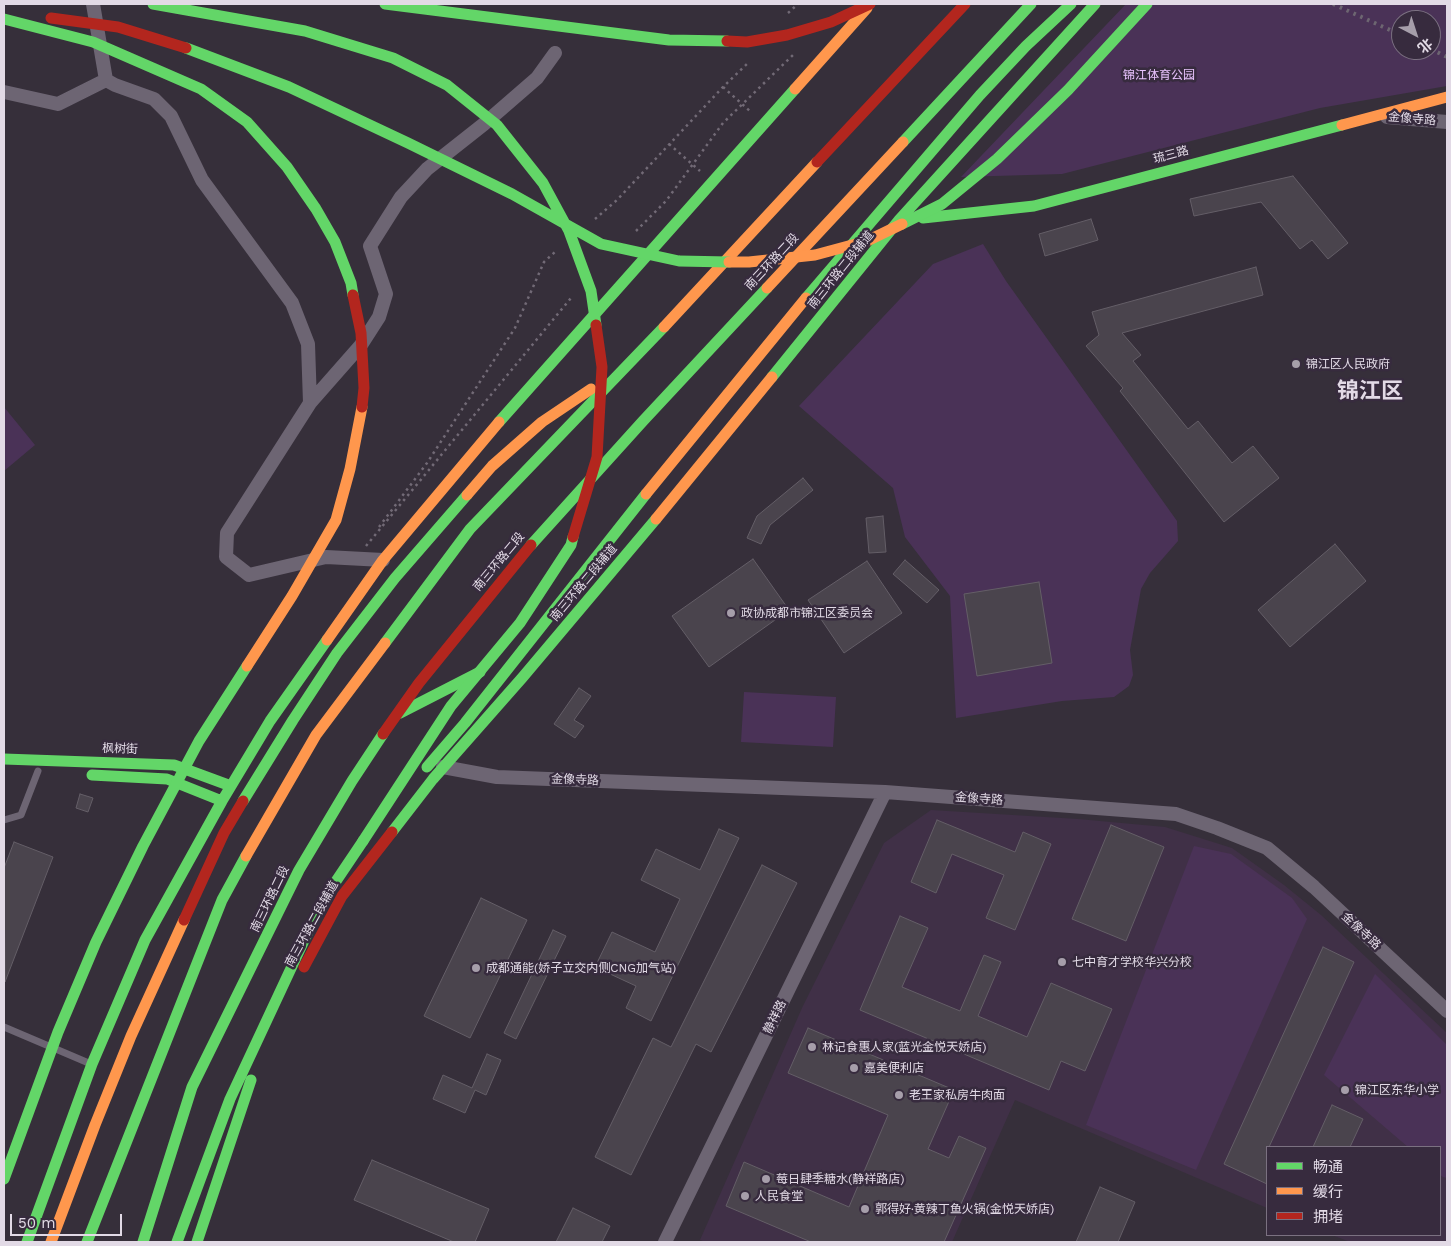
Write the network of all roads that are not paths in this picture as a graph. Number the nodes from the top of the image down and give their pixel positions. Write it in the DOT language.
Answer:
graph roads {
  1 [pos="93,4"];
  2 [pos="153,4"];
  3 [pos="385,4"];
  4 [pos="870,4"];
  5 [pos="965,4"];
  6 [pos="1031,4"];
  7 [pos="1071,4"];
  8 [pos="1095,4"];
  9 [pos="1147,4"];
  10 [pos="4,11"];
  11 [pos="4,19"];
  12 [pos="555,53"];
  13 [pos="106,80"];
  14 [pos="4,92"];
  15 [pos="1447,97"];
  16 [pos="1376,116"];
  17 [pos="1447,122"];
  18 [pos="899,220"];
  19 [pos="632,361"];
  20 [pos="310,402"];
  21 [pos="686,481"];
  22 [pos="383,560"];
  23 [pos="512,656"];
  24 [pos="395,716"];
  25 [pos="4,759"];
  26 [pos="443,767"];
  27 [pos="4,770"];
  28 [pos="38,771"];
  29 [pos="56,772"];
  30 [pos="84,774"];
  31 [pos="231,786"];
  32 [pos="884,792"];
  33 [pos="222,801"];
  34 [pos="4,820"];
  35 [pos="363,841"];
  36 [pos="342,896"];
  37 [pos="1447,1011"];
  38 [pos="4,1027"];
  39 [pos="92,1064"];
  40 [pos="95,1125"];
  41 [pos="4,1178"];
  42 [pos="27,1242"];
  43 [pos="35,1242"];
  44 [pos="50,1242"];
  45 [pos="87,1242"];
  46 [pos="142,1242"];
  47 [pos="177,1242"];
  48 [pos="197,1242"];
  49 [pos="665,1242"];
  1 -- 13 [label="street"];
  2 -- 35 [label="main road, bridge"];
  3 -- 4 [label="main road, bridge"];
  4 -- 22 [label="main road"];
  5 -- 19 [label="main road"];
  6 -- 24 [label="main road, 南三环路二段"];
  7 -- 35 [label="main road, bridge"];
  8 -- 18 [label="main road, 南三环路二段辅道"];
  9 -- 10 [label="main road, bridge"];
  11 -- 41 [label="main road, bridge"];
  12 -- 20 [label="street"];
  13 -- 14 [label="street"];
  13 -- 20 [label="street"];
  15 -- 16 [label="main road, 琉三路"];
  16 -- 17 [label="street, 金像寺路"];
  16 -- 18 [label="main road, 琉三路"];
  18 -- 21 [label="main road, 南三环路二段辅道"];
  19 -- 40 [label="main road"];
  19 -- 45 [label="main road"];
  20 -- 22 [label="street"];
  21 -- 23 [label="main road"];
  21 -- 26 [label="main road, 南三环路二段辅道"];
  22 -- 31 [label="main road"];
  23 -- 24 [label="main road"];
  23 -- 36 [label="main road"];
  24 -- 46 [label="main road, 南三环路二段"];
  25 -- 31 [label="main road, 枫树街"];
  26 -- 32 [label="street, 金像寺路"];
  26 -- 36 [label="main road, 南三环路二段辅道"];
  27 -- 28 [label="main road"];
  28 -- 29 [label="main road"];
  28 -- 34 [label="lane"];
  30 -- 33 [label="main road"];
  31 -- 33 [label="main road"];
  32 -- 37 [label="street, 金像寺路"];
  32 -- 49 [label="street, 静祥路"];
  33 -- 39 [label="main road"];
  35 -- 47 [label="main road"];
  36 -- 48 [label="main road, 南三环路二段辅道"];
  38 -- 39 [label="lane"];
  39 -- 42 [label="main road"];
  40 -- 43 [label="main road"];
  40 -- 44 [label="main road"];
}
